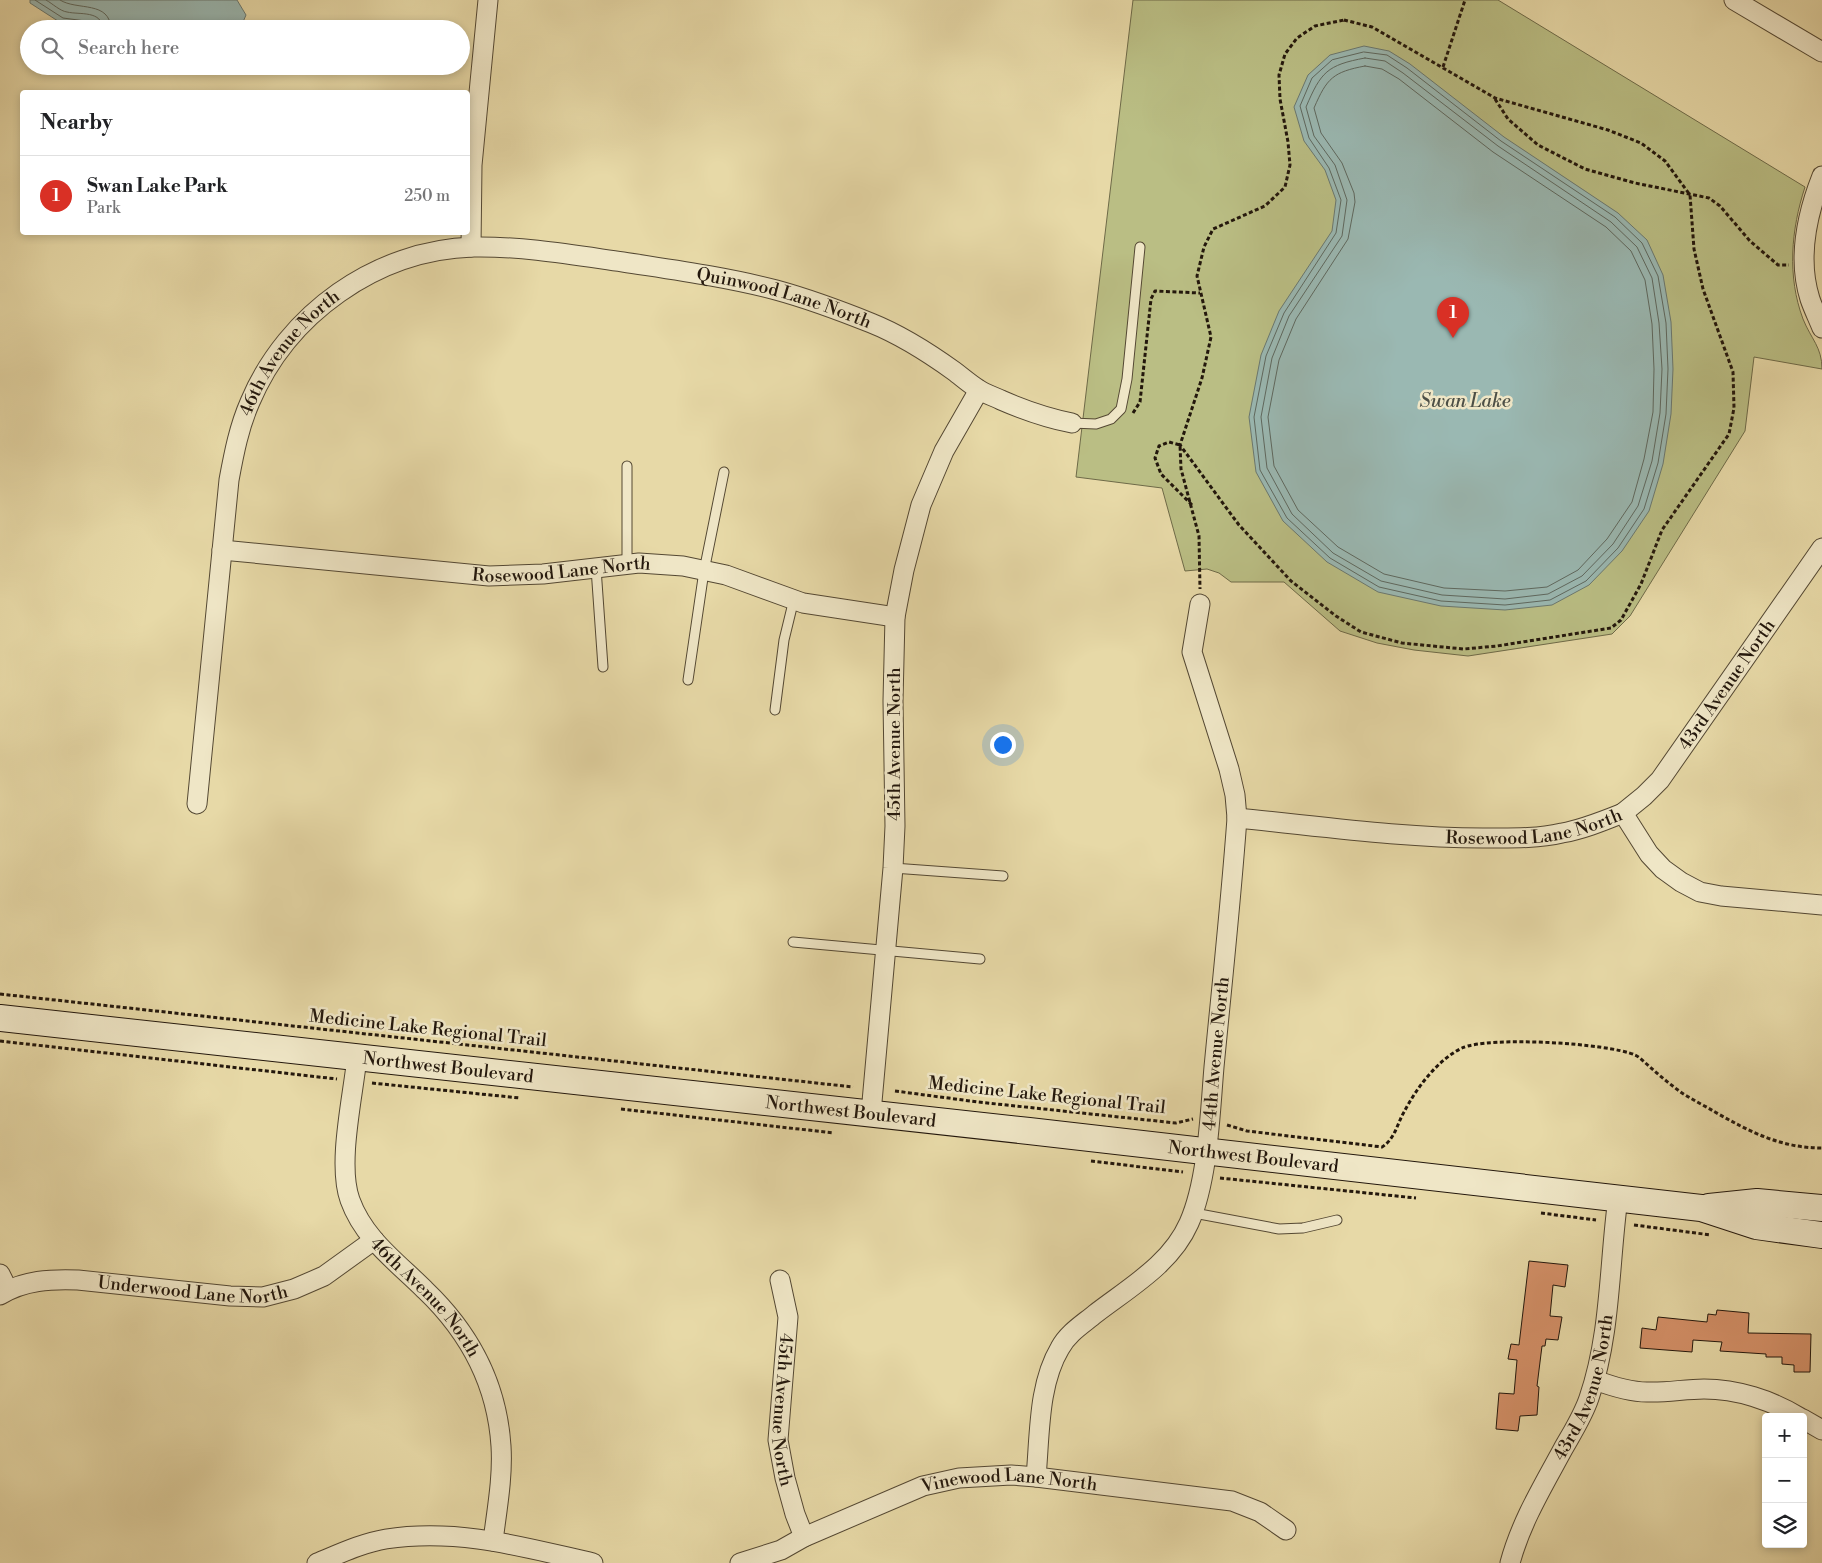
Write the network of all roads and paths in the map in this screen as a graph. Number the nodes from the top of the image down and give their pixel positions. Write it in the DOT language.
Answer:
graph roads {
  1 [pos="488,0"];
  2 [pos="1465,0"];
  3 [pos="1734,0"];
  4 [pos="1822,52"];
  5 [pos="1443,67"];
  6 [pos="1495,98"];
  7 [pos="1822,176"];
  8 [pos="1690,195"];
  9 [pos="471,247"];
  10 [pos="1140,247"];
  11 [pos="1804,265"];
  12 [pos="1822,328"];
  13 [pos="979,390"];
  14 [pos="1072,423"];
  15 [pos="1180,444"];
  16 [pos="627,466"];
  17 [pos="724,472"];
  18 [pos="1192,505"];
  19 [pos="222,550"];
  20 [pos="1821,551"];
  21 [pos="627,564"];
  22 [pos="596,568"];
  23 [pos="704,571"];
  24 [pos="794,600"];
  25 [pos="1200,604"];
  26 [pos="895,617"];
  27 [pos="602,667"];
  28 [pos="688,680"];
  29 [pos="775,710"];
  30 [pos="197,804"];
  31 [pos="1623,813"];
  32 [pos="1237,818"];
  33 [pos="893,868"];
  34 [pos="1002,876"];
  35 [pos="1822,905"];
  36 [pos="793,942"];
  37 [pos="886,950"];
  38 [pos="980,959"];
  39 [pos="0,994"];
  40 [pos="0,1018"];
  41 [pos="0,1041"];
  42 [pos="357,1057"];
  43 [pos="337,1079"];
  44 [pos="372,1083"];
  45 [pos="853,1087"];
  46 [pos="895,1091"];
  47 [pos="522,1098"];
  48 [pos="620,1109"];
  49 [pos="871,1113"];
  50 [pos="1196,1118"];
  51 [pos="1227,1125"];
  52 [pos="836,1133"];
  53 [pos="1822,1148"];
  54 [pos="1206,1151"];
  55 [pos="1090,1161"];
  56 [pos="1183,1172"];
  57 [pos="1220,1178"];
  58 [pos="1416,1198"];
  59 [pos="1618,1198"];
  60 [pos="1701,1208"];
  61 [pos="1822,1208"];
  62 [pos="1532,1212"];
  63 [pos="1194,1213"];
  64 [pos="1336,1220"];
  65 [pos="1596,1220"];
  66 [pos="1634,1225"];
  67 [pos="1714,1235"];
  68 [pos="1822,1235"];
  69 [pos="374,1240"];
  70 [pos="780,1280"];
  71 [pos="3,1286"];
  72 [pos="1595,1380"];
  73 [pos="1791,1413"];
  74 [pos="1807,1421"];
  75 [pos="1822,1430"];
  76 [pos="1036,1476"];
  77 [pos="1286,1530"];
  78 [pos="804,1537"];
  79 [pos="493,1540"];
  80 [pos="317,1563"];
  81 [pos="593,1563"];
  82 [pos="740,1563"];
  83 [pos="1510,1563"];
  1 -- 9 [label="street"];
  2 -- 5 [label="path"];
  3 -- 4 [label="street"];
  5 -- 6 [label="path"];
  5 -- 15 [label="path"];
  6 -- 8 [label="path"];
  6 -- 8 [label="path"];
  7 -- 11 [label="street"];
  8 -- 11 [label="path"];
  8 -- 15 [label="path"];
  9 -- 13 [label="street, Quinwood Lane North"];
  9 -- 19 [label="street, 46th Avenue North"];
  10 -- 14 [label="lane"];
  11 -- 12 [label="street"];
  13 -- 14 [label="street, Quinwood Lane North"];
  13 -- 26 [label="street, 45th Avenue North"];
  15 -- 18 [label="path"];
  15 -- 18 [label="path"];
  16 -- 21 [label="lane"];
  17 -- 23 [label="lane"];
  18 -- 25 [label="path"];
  19 -- 22 [label="street, Rosewood Lane North"];
  19 -- 30 [label="street, 46th Avenue North"];
  20 -- 31 [label="street, 43rd Avenue North"];
  21 -- 22 [label="street, Rosewood Lane North"];
  21 -- 23 [label="street, Rosewood Lane North"];
  22 -- 27 [label="lane"];
  23 -- 24 [label="street, Rosewood Lane North"];
  23 -- 28 [label="lane"];
  24 -- 26 [label="street, Rosewood Lane North"];
  24 -- 29 [label="lane"];
  25 -- 32 [label="street, 44th Avenue North"];
  26 -- 33 [label="street, 45th Avenue North"];
  31 -- 32 [label="street, Rosewood Lane North"];
  31 -- 35 [label="street, Rosewood Lane North"];
  32 -- 54 [label="street, 44th Avenue North"];
  33 -- 34 [label="lane"];
  33 -- 37 [label="street, 45th Avenue North"];
  36 -- 37 [label="lane"];
  37 -- 38 [label="lane"];
  37 -- 49 [label="street, 45th Avenue North"];
  39 -- 45 [label="path, Medicine Lake Regional Trail"];
  40 -- 42 [label="main road, Northwest Boulevard"];
  41 -- 43 [label="path"];
  42 -- 49 [label="main road, Northwest Boulevard"];
  42 -- 69 [label="street, 46th Avenue North"];
  44 -- 47 [label="path"];
  46 -- 50 [label="path, Medicine Lake Regional Trail"];
  48 -- 52 [label="path"];
  49 -- 54 [label="main road, Northwest Boulevard"];
  51 -- 53 [label="path"];
  54 -- 59 [label="main road, Northwest Boulevard"];
  54 -- 63 [label="street, 44th Avenue North"];
  55 -- 56 [label="path"];
  57 -- 58 [label="path"];
  59 -- 60 [label="main road, Northwest Boulevard"];
  59 -- 72 [label="street, 43rd Avenue North"];
  60 -- 61 [label="main road, Northwest Boulevard"];
  60 -- 68 [label="main road, Northwest Boulevard"];
  62 -- 65 [label="path"];
  63 -- 64 [label="lane"];
  63 -- 76 [label="street, 44th Avenue North"];
  66 -- 67 [label="path"];
  69 -- 71 [label="street, Underwood Lane North"];
  69 -- 79 [label="street, 46th Avenue North"];
  70 -- 78 [label="street, 45th Avenue North"];
  72 -- 73 [label="street"];
  72 -- 83 [label="street, 43rd Avenue North"];
  74 -- 75 [label="street"];
  76 -- 77 [label="street, Vinewood Lane North"];
  76 -- 78 [label="street, Vinewood Lane North"];
  78 -- 82 [label="street, Vinewood Lane North"];
  79 -- 80 [label="street"];
  79 -- 81 [label="street"];
}
